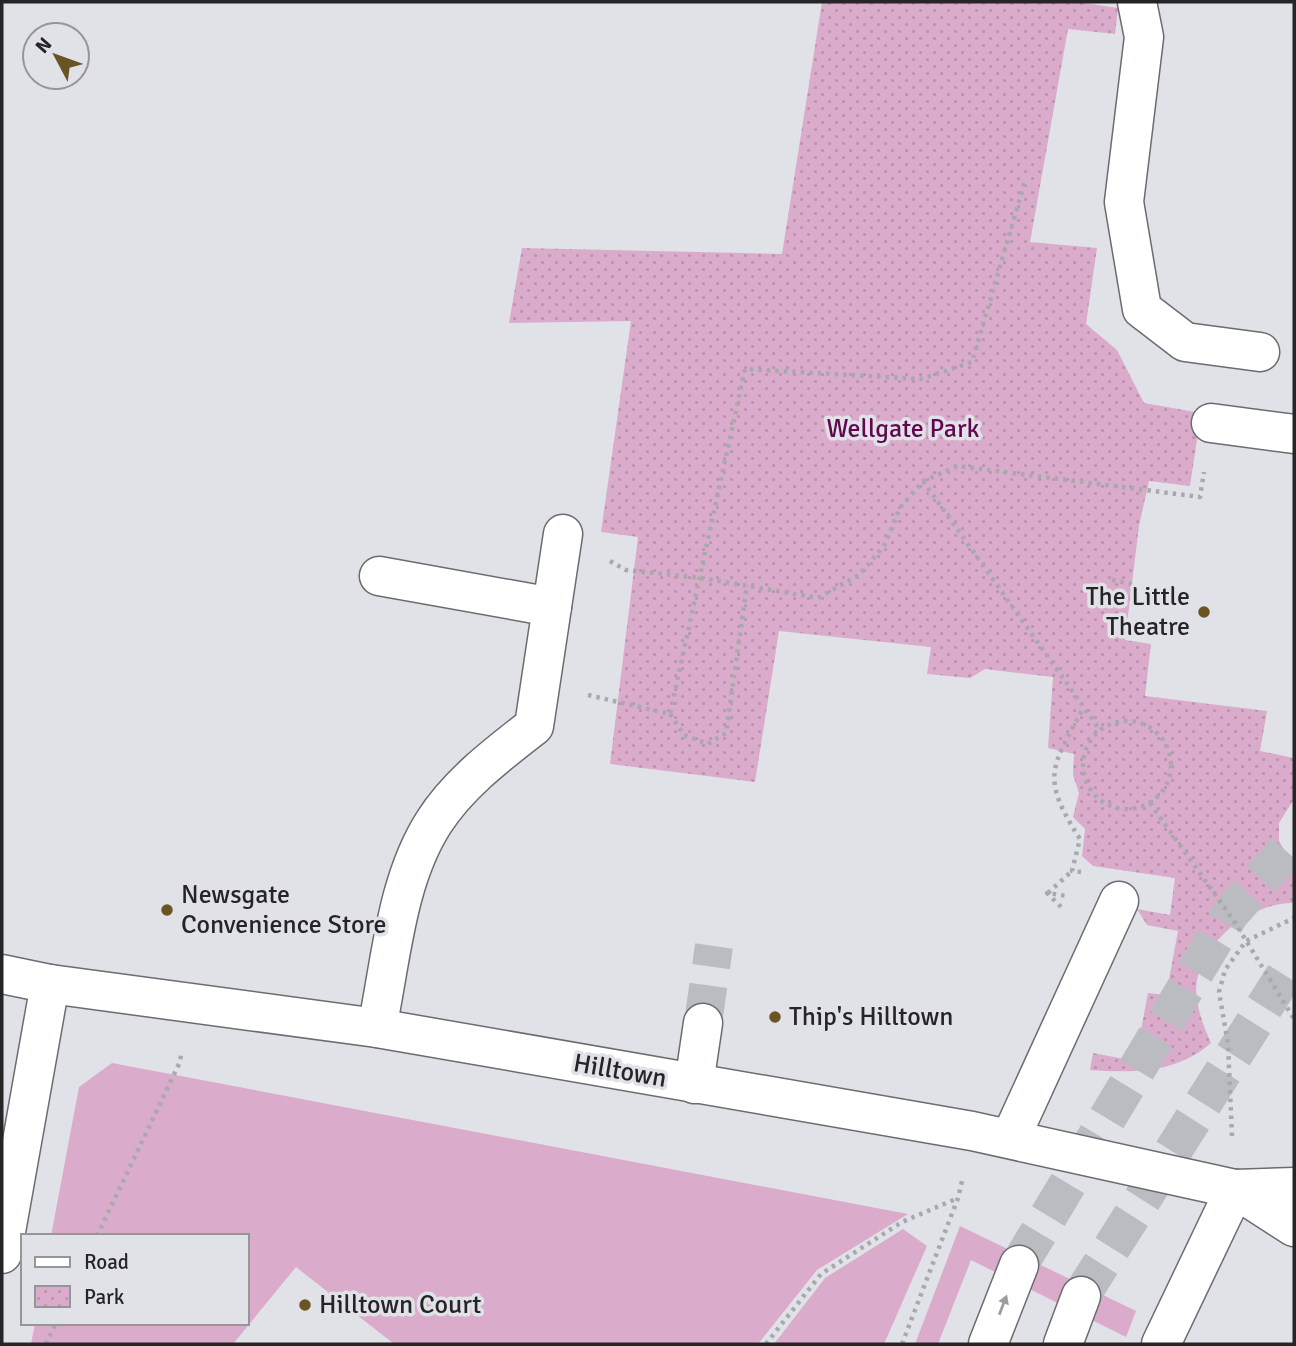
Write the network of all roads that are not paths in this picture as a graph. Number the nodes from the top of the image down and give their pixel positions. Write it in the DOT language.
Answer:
graph roads {
  1 [pos="1137,2"];
  2 [pos="1260,352"];
  3 [pos="1211,423"];
  4 [pos="1294,434"];
  5 [pos="563,534"];
  6 [pos="379,576"];
  7 [pos="552,607"];
  8 [pos="1119,901"];
  9 [pos="2,974"];
  10 [pos="50,984"];
  11 [pos="703,1024"];
  12 [pos="377,1028"];
  13 [pos="694,1084"];
  14 [pos="1011,1137"];
  15 [pos="1294,1187"];
  16 [pos="1235,1189"];
  17 [pos="1294,1227"];
  18 [pos="2,1254"];
  19 [pos="1019,1265"];
  20 [pos="1081,1296"];
  21 [pos="988,1344"];
  22 [pos="1063,1344"];
  23 [pos="1161,1344"];
  1 -- 2 [label="street"];
  3 -- 4 [label="street"];
  5 -- 7 [label="street"];
  6 -- 7 [label="street"];
  7 -- 12 [label="street"];
  8 -- 14 [label="street"];
  9 -- 10 [label="street, Hilltown"];
  10 -- 12 [label="street, Hilltown"];
  10 -- 18 [label="street"];
  11 -- 13 [label="street"];
  12 -- 13 [label="street, Hilltown"];
  13 -- 14 [label="street, Hilltown"];
  14 -- 16 [label="street, Hilltown"];
  15 -- 16 [label="street, Hilltown"];
  16 -- 17 [label="street, Hilltown"];
  16 -- 23 [label="street"];
  21 -- 19 [label="street, one-way"];
  20 -- 22 [label="street"];
}
